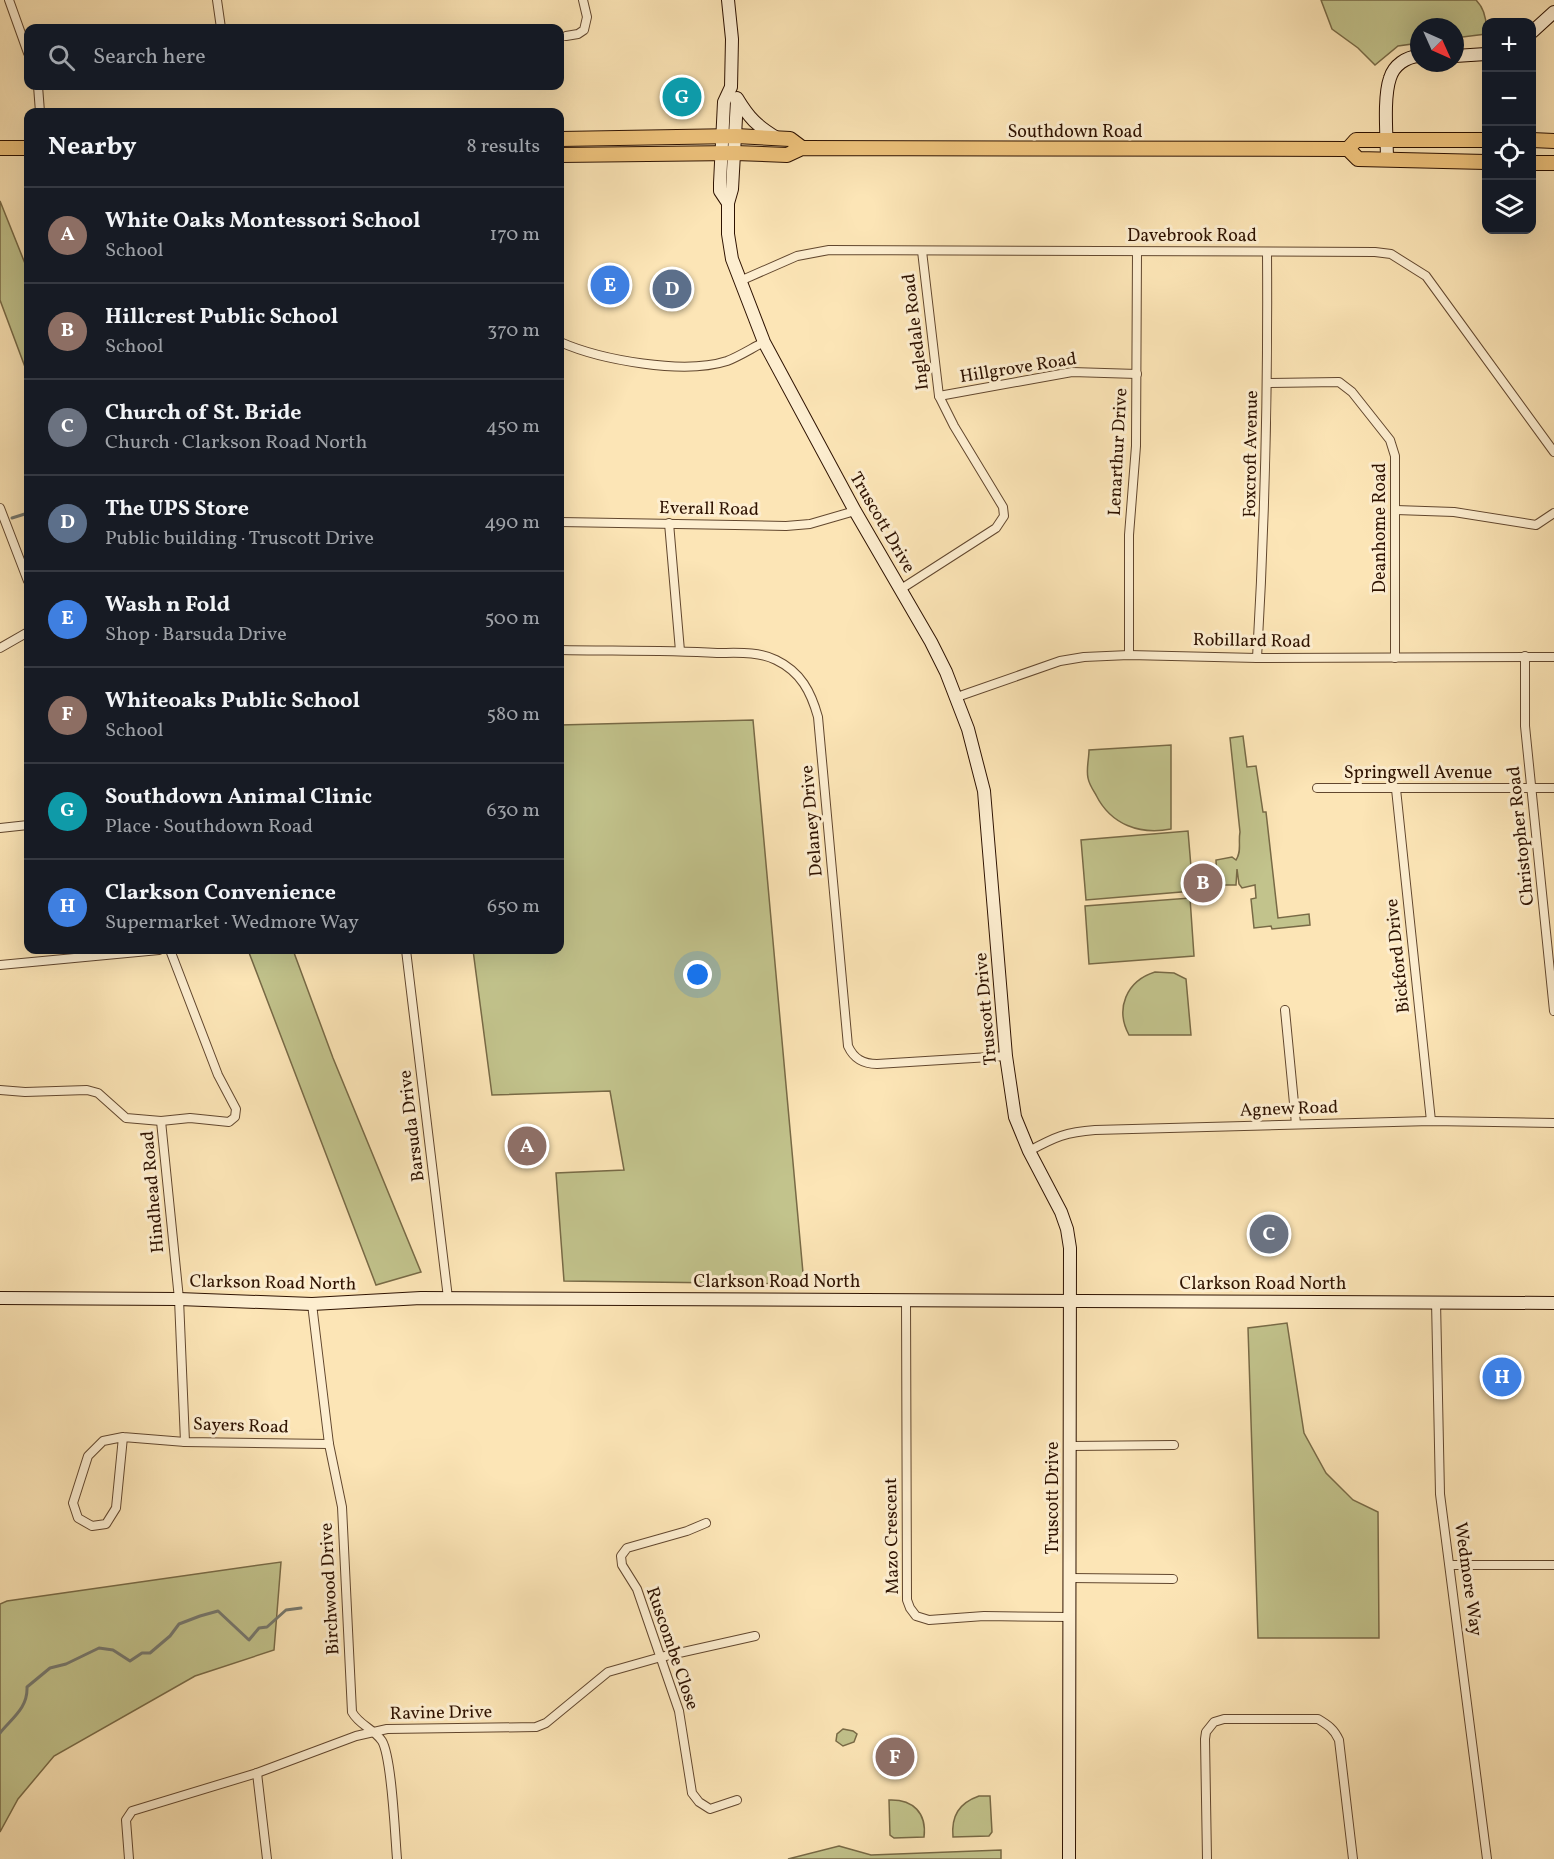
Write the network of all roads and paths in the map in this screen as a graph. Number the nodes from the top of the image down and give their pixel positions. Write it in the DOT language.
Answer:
graph roads {
  1 [pos="9,0"];
  2 [pos="217,0"];
  3 [pos="583,0"];
  4 [pos="728,0"];
  5 [pos="1554,12"];
  6 [pos="220,24"];
  7 [pos="1536,28"];
  8 [pos="566,36"];
  9 [pos="24,42"];
  10 [pos="1482,54"];
  11 [pos="1464,55"];
  12 [pos="1410,58"];
  13 [pos="731,87"];
  14 [pos="38,90"];
  15 [pos="737,100"];
  16 [pos="40,108"];
  17 [pos="729,136"];
  18 [pos="778,138"];
  19 [pos="564,139"];
  20 [pos="1387,139"];
  21 [pos="1482,140"];
  22 [pos="1536,140"];
  23 [pos="1554,141"];
  24 [pos="0,148"];
  25 [pos="24,148"];
  26 [pos="802,148"];
  27 [pos="1348,149"];
  28 [pos="735,153"];
  29 [pos="720,154"];
  30 [pos="564,155"];
  31 [pos="1387,160"];
  32 [pos="1482,162"];
  33 [pos="1536,163"];
  34 [pos="1554,163"];
  35 [pos="728,203"];
  36 [pos="922,251"];
  37 [pos="1137,252"];
  38 [pos="1267,252"];
  39 [pos="740,281"];
  40 [pos="764,342"];
  41 [pos="564,344"];
  42 [pos="1137,374"];
  43 [pos="1268,382"];
  44 [pos="939,396"];
  45 [pos="1554,452"];
  46 [pos="0,508"];
  47 [pos="1396,510"];
  48 [pos="855,511"];
  49 [pos="1554,513"];
  50 [pos="564,522"];
  51 [pos="669,523"];
  52 [pos="24,571"];
  53 [pos="901,589"];
  54 [pos="24,634"];
  55 [pos="0,648"];
  56 [pos="564,650"];
  57 [pos="680,651"];
  58 [pos="1129,655"];
  59 [pos="1525,656"];
  60 [pos="1554,657"];
  61 [pos="1257,658"];
  62 [pos="1395,658"];
  63 [pos="957,697"];
  64 [pos="1317,788"];
  65 [pos="1533,788"];
  66 [pos="1554,788"];
  67 [pos="1396,789"];
  68 [pos="24,825"];
  69 [pos="0,828"];
  70 [pos="1551,949"];
  71 [pos="117,954"];
  72 [pos="172,954"];
  73 [pos="406,954"];
  74 [pos="0,965"];
  75 [pos="1285,1010"];
  76 [pos="1554,1011"];
  77 [pos="1006,1056"];
  78 [pos="0,1089"];
  79 [pos="160,1121"];
  80 [pos="1431,1121"];
  81 [pos="1296,1124"];
  82 [pos="1554,1124"];
  83 [pos="1029,1151"];
  84 [pos="0,1298"];
  85 [pos="448,1298"];
  86 [pos="179,1299"];
  87 [pos="906,1300"];
  88 [pos="1436,1301"];
  89 [pos="1070,1302"];
  90 [pos="1554,1303"];
  91 [pos="312,1304"];
  92 [pos="123,1437"];
  93 [pos="185,1442"];
  94 [pos="329,1444"];
  95 [pos="1174,1445"];
  96 [pos="1071,1446"];
  97 [pos="706,1523"];
  98 [pos="1451,1565"];
  99 [pos="1554,1565"];
  100 [pos="1070,1578"];
  101 [pos="1173,1580"];
  102 [pos="1069,1617"];
  103 [pos="755,1636"];
  104 [pos="661,1657"];
  105 [pos="373,1732"];
  106 [pos="257,1773"];
  107 [pos="737,1800"];
  108 [pos="129,1859"];
  109 [pos="267,1859"];
  110 [pos="397,1859"];
  111 [pos="1069,1859"];
  112 [pos="1207,1859"];
  113 [pos="1353,1859"];
  114 [pos="1487,1859"];
  1 -- 9 [label="street"];
  2 -- 6 [label="street"];
  3 -- 8 [label="street"];
  4 -- 13 [label="street, Truscott Drive"];
  5 -- 7 [label="street"];
  10 -- 11 [label="street"];
  12 -- 20 [label="street"];
  13 -- 15 [label="street, Truscott Drive"];
  13 -- 17 [label="street, Truscott Drive"];
  14 -- 16 [label="street"];
  15 -- 17 [label="street, Truscott Drive"];
  15 -- 18 [label="street"];
  17 -- 18 [label="main road, Southdown Road"];
  17 -- 19 [label="main road, Southdown Road"];
  17 -- 28 [label="street, Truscott Drive"];
  17 -- 29 [label="street, Truscott Drive"];
  18 -- 26 [label="main road, Southdown Road"];
  20 -- 21 [label="main road, Southdown Road"];
  20 -- 27 [label="main road, Southdown Road"];
  20 -- 31 [label="street"];
  22 -- 23 [label="main road"];
  24 -- 25 [label="main road"];
  26 -- 27 [label="main road, Southdown Road"];
  26 -- 28 [label="main road, Southdown Road"];
  27 -- 31 [label="main road, Southdown Road"];
  28 -- 29 [label="main road, Southdown Road"];
  28 -- 35 [label="street, Truscott Drive"];
  29 -- 30 [label="main road, Southdown Road"];
  29 -- 35 [label="street, Truscott Drive"];
  31 -- 32 [label="main road, Southdown Road"];
  33 -- 34 [label="main road"];
  35 -- 39 [label="street, Truscott Drive"];
  36 -- 37 [label="street, Davebrook Road"];
  36 -- 39 [label="street, Davebrook Road"];
  36 -- 44 [label="street, Ingledale Road"];
  37 -- 38 [label="street, Davebrook Road"];
  37 -- 42 [label="street, Lenarthur Drive"];
  38 -- 43 [label="street, Foxcroft Avenue"];
  38 -- 45 [label="street, Davebrook Road"];
  39 -- 40 [label="street, Truscott Drive"];
  40 -- 41 [label="street"];
  40 -- 48 [label="street, Truscott Drive"];
  42 -- 44 [label="street, Hillgrove Road"];
  42 -- 58 [label="street, Lenarthur Drive"];
  43 -- 47 [label="street, Deanhome Road"];
  43 -- 61 [label="street, Foxcroft Avenue"];
  44 -- 53 [label="street, Ingledale Road"];
  46 -- 52 [label="street"];
  47 -- 49 [label="street"];
  47 -- 62 [label="street, Deanhome Road"];
  48 -- 51 [label="street, Everall Road"];
  48 -- 53 [label="street, Truscott Drive"];
  50 -- 51 [label="street, Everall Road"];
  51 -- 57 [label="street"];
  53 -- 63 [label="street, Truscott Drive"];
  54 -- 55 [label="street"];
  56 -- 57 [label="street, Delaney Drive"];
  57 -- 77 [label="street, Delaney Drive"];
  58 -- 61 [label="street, Robillard Road"];
  58 -- 63 [label="street, Robillard Road"];
  59 -- 60 [label="street, Robillard Road"];
  59 -- 62 [label="street, Robillard Road"];
  59 -- 65 [label="street, Christopher Road"];
  61 -- 62 [label="street, Robillard Road"];
  63 -- 77 [label="street, Truscott Drive"];
  64 -- 67 [label="street, Springwell Avenue"];
  65 -- 66 [label="street, Springwell Avenue"];
  65 -- 67 [label="street, Springwell Avenue"];
  65 -- 70 [label="street, Christopher Road"];
  67 -- 80 [label="street, Bickford Drive"];
  68 -- 69 [label="street"];
  70 -- 76 [label="street, Christopher Road"];
  71 -- 74 [label="street"];
  72 -- 79 [label="street, Hindhead Road"];
  73 -- 85 [label="street, Barsuda Drive"];
  75 -- 81 [label="street"];
  77 -- 83 [label="street, Truscott Drive"];
  78 -- 79 [label="street"];
  79 -- 86 [label="street, Hindhead Road"];
  80 -- 81 [label="street, Agnew Road"];
  80 -- 82 [label="street, Agnew Road"];
  81 -- 83 [label="street, Agnew Road"];
  83 -- 89 [label="street, Truscott Drive"];
  84 -- 86 [label="street, Clarkson Road North"];
  85 -- 87 [label="street, Clarkson Road North"];
  85 -- 91 [label="street, Clarkson Road North"];
  86 -- 91 [label="street, Clarkson Road North"];
  86 -- 93 [label="street, Sayers Road"];
  87 -- 89 [label="street, Clarkson Road North"];
  87 -- 102 [label="street, Mazo Crescent"];
  88 -- 89 [label="street, Clarkson Road North"];
  88 -- 90 [label="street, Clarkson Road North"];
  88 -- 98 [label="street, Wedmore Way"];
  89 -- 96 [label="street, Truscott Drive"];
  91 -- 94 [label="street, Birchwood Drive"];
  92 -- 92 [label="street"];
  92 -- 93 [label="street"];
  93 -- 94 [label="street, Sayers Road"];
  94 -- 105 [label="street, Birchwood Drive"];
  95 -- 96 [label="street"];
  96 -- 100 [label="street, Truscott Drive"];
  97 -- 104 [label="street, Ruscombe Close"];
  98 -- 99 [label="street"];
  98 -- 114 [label="street, Wedmore Way"];
  100 -- 101 [label="street"];
  100 -- 102 [label="street, Truscott Drive"];
  102 -- 111 [label="street, Truscott Drive"];
  103 -- 104 [label="street, Ravine Drive"];
  104 -- 105 [label="street, Ravine Drive"];
  104 -- 107 [label="street, Ruscombe Close"];
  105 -- 106 [label="street, Ravine Drive"];
  105 -- 110 [label="street, Birchwood Drive"];
  106 -- 108 [label="street, Ravine Drive"];
  106 -- 109 [label="street"];
  112 -- 113 [label="street"];
}
